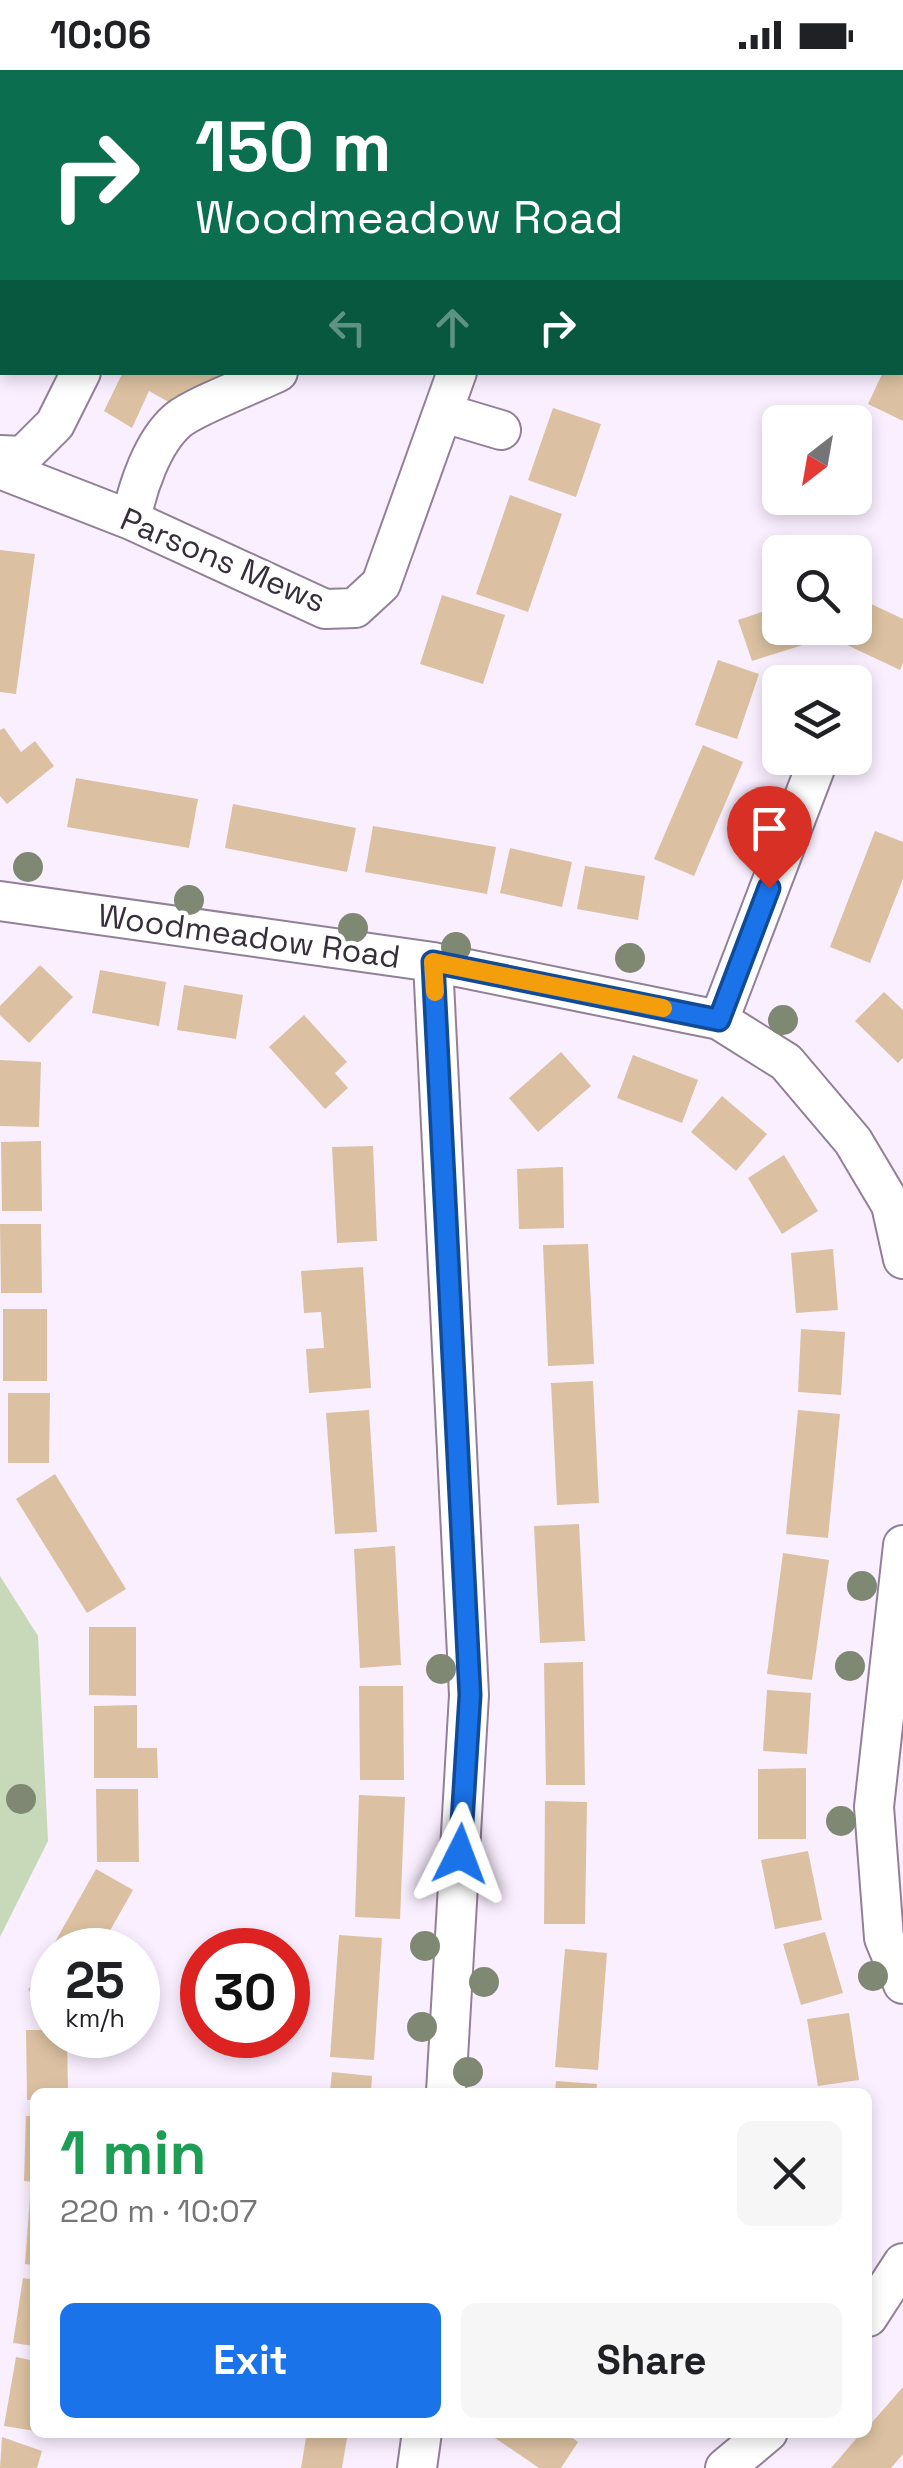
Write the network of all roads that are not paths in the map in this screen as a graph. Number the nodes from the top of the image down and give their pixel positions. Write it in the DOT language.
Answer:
graph roads {
  1 [pos="80,375"];
  2 [pos="272,375"];
  3 [pos="456,375"];
  4 [pos="444,413"];
  5 [pos="500,430"];
  6 [pos="0,455"];
  7 [pos="0,469"];
  8 [pos="131,520"];
  9 [pos="813,775"];
  10 [pos="0,901"];
  11 [pos="433,962"];
  12 [pos="719,1020"];
  13 [pos="903,1259"];
  14 [pos="903,1545"];
  15 [pos="903,1984"];
  16 [pos="446,2088"];
  17 [pos="903,2263"];
  18 [pos="872,2311"];
  19 [pos="421,2438"];
  20 [pos="761,2438"];
  21 [pos="417,2468"];
  22 [pos="724,2468"];
  1 -- 6 [label="street"];
  2 -- 8 [label="street"];
  3 -- 4 [label="street, Parsons Mews"];
  4 -- 5 [label="street"];
  4 -- 8 [label="street, Parsons Mews"];
  7 -- 8 [label="street, Parsons Mews"];
  9 -- 12 [label="street"];
  10 -- 11 [label="street, Woodmeadow Road"];
  11 -- 12 [label="street, Woodmeadow Road"];
  11 -- 16 [label="street"];
  12 -- 13 [label="street, Woodmeadow Road"];
  14 -- 15 [label="street"];
  17 -- 18 [label="street"];
  19 -- 21 [label="street"];
  20 -- 22 [label="street"];
}
